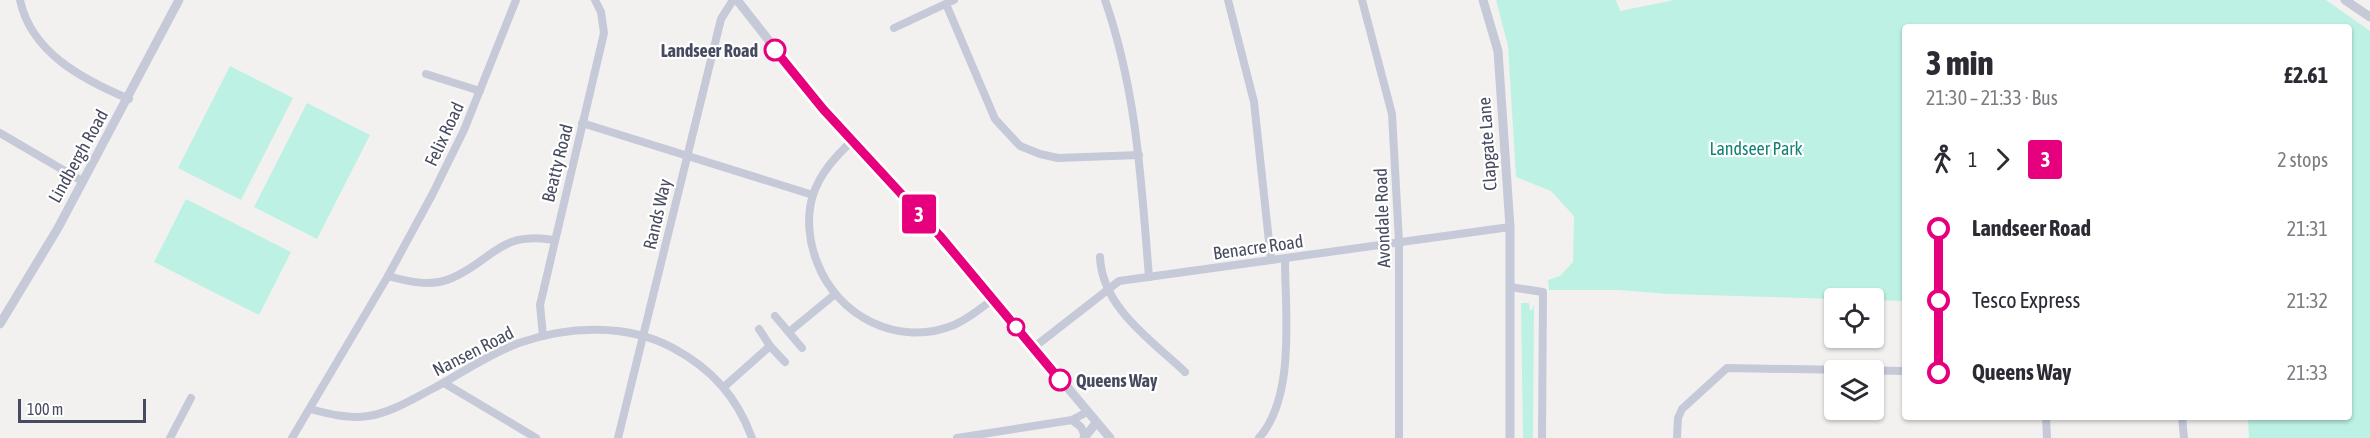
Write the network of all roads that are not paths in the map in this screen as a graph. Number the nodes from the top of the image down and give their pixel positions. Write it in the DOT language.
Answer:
graph roads {
  1 [pos="20,0"];
  2 [pos="179,0"];
  3 [pos="516,0"];
  4 [pos="595,0"];
  5 [pos="735,0"];
  6 [pos="1104,0"];
  7 [pos="1228,0"];
  8 [pos="1362,0"];
  9 [pos="1483,0"];
  10 [pos="2345,0"];
  11 [pos="950,2"];
  12 [pos="2370,18"];
  13 [pos="894,28"];
  14 [pos="426,74"];
  15 [pos="480,91"];
  16 [pos="129,99"];
  17 [pos="582,123"];
  18 [pos="0,133"];
  19 [pos="853,141"];
  20 [pos="686,154"];
  21 [pos="1139,154"];
  22 [pos="82,181"];
  23 [pos="813,195"];
  24 [pos="1509,227"];
  25 [pos="554,240"];
  26 [pos="1398,242"];
  27 [pos="1100,257"];
  28 [pos="1285,259"];
  29 [pos="1271,260"];
  30 [pos="388,276"];
  31 [pos="1149,277"];
  32 [pos="1509,287"];
  33 [pos="1106,289"];
  34 [pos="834,295"];
  35 [pos="992,300"];
  36 [pos="776,316"];
  37 [pos="0,324"];
  38 [pos="759,328"];
  39 [pos="789,332"];
  40 [pos="543,336"];
  41 [pos="642,336"];
  42 [pos="770,346"];
  43 [pos="802,348"];
  44 [pos="1034,348"];
  45 [pos="785,362"];
  46 [pos="1902,371"];
  47 [pos="1185,372"];
  48 [pos="444,383"];
  49 [pos="724,386"];
  50 [pos="191,398"];
  51 [pos="310,409"];
  52 [pos="1087,412"];
  53 [pos="1072,420"];
  54 [pos="2046,420"];
  55 [pos="2182,420"];
  56 [pos="1096,423"];
  57 [pos="1085,437"];
  58 [pos="170,438"];
  59 [pos="292,438"];
  60 [pos="536,438"];
  61 [pos="618,438"];
  62 [pos="752,438"];
  63 [pos="957,438"];
  64 [pos="1110,438"];
  65 [pos="1259,438"];
  66 [pos="1399,438"];
  67 [pos="1510,438"];
  68 [pos="1542,438"];
  69 [pos="1677,438"];
  70 [pos="2047,438"];
  71 [pos="2184,438"];
  1 -- 16 [label="street"];
  2 -- 16 [label="street, Lindbergh Road"];
  3 -- 15 [label="street, Felix Road"];
  4 -- 17 [label="street, Beatty Road"];
  5 -- 19 [label="street"];
  5 -- 20 [label="street, Rands Way"];
  6 -- 21 [label="street"];
  7 -- 29 [label="street"];
  8 -- 26 [label="street, Avondale Road"];
  9 -- 24 [label="street, Clapgate Lane"];
  10 -- 12 [label="street"];
  11 -- 13 [label="street"];
  11 -- 21 [label="street"];
  14 -- 15 [label="street"];
  15 -- 30 [label="street, Felix Road"];
  16 -- 22 [label="street, Lindbergh Road"];
  17 -- 20 [label="street"];
  17 -- 25 [label="street, Beatty Road"];
  18 -- 22 [label="street"];
  19 -- 23 [label="street"];
  19 -- 35 [label="street"];
  20 -- 23 [label="street"];
  20 -- 41 [label="street, Rands Way"];
  21 -- 31 [label="street"];
  22 -- 37 [label="street, Lindbergh Road"];
  23 -- 34 [label="street"];
  24 -- 26 [label="street, Benacre Road"];
  24 -- 32 [label="street, Clapgate Lane"];
  25 -- 30 [label="street"];
  25 -- 40 [label="street, Beatty Road"];
  26 -- 28 [label="street, Benacre Road"];
  26 -- 66 [label="street, Avondale Road"];
  27 -- 33 [label="street"];
  28 -- 29 [label="street, Benacre Road"];
  28 -- 65 [label="street"];
  29 -- 31 [label="street, Benacre Road"];
  30 -- 51 [label="street, Felix Road"];
  31 -- 33 [label="street, Benacre Road"];
  32 -- 67 [label="street, Clapgate Lane"];
  32 -- 68 [label="street"];
  33 -- 44 [label="street, Benacre Road"];
  33 -- 47 [label="street"];
  34 -- 35 [label="street"];
  34 -- 39 [label="street"];
  35 -- 44 [label="street"];
  36 -- 39 [label="street"];
  38 -- 42 [label="street"];
  39 -- 43 [label="street"];
  40 -- 41 [label="street, Nansen Road"];
  40 -- 48 [label="street, Nansen Road"];
  41 -- 49 [label="street, Nansen Road"];
  41 -- 61 [label="street, Rands Way"];
  42 -- 45 [label="street"];
  42 -- 49 [label="street"];
  44 -- 52 [label="street"];
  46 -- 69 [label="street"];
  48 -- 51 [label="street, Nansen Road"];
  48 -- 60 [label="street"];
  49 -- 62 [label="street, Nansen Road"];
  50 -- 58 [label="street"];
  51 -- 59 [label="street, Felix Road"];
  52 -- 53 [label="street"];
  52 -- 56 [label="street"];
  53 -- 57 [label="street"];
  53 -- 63 [label="street"];
  54 -- 70 [label="street"];
  55 -- 71 [label="street"];
  56 -- 57 [label="street"];
  56 -- 64 [label="street"];
}
